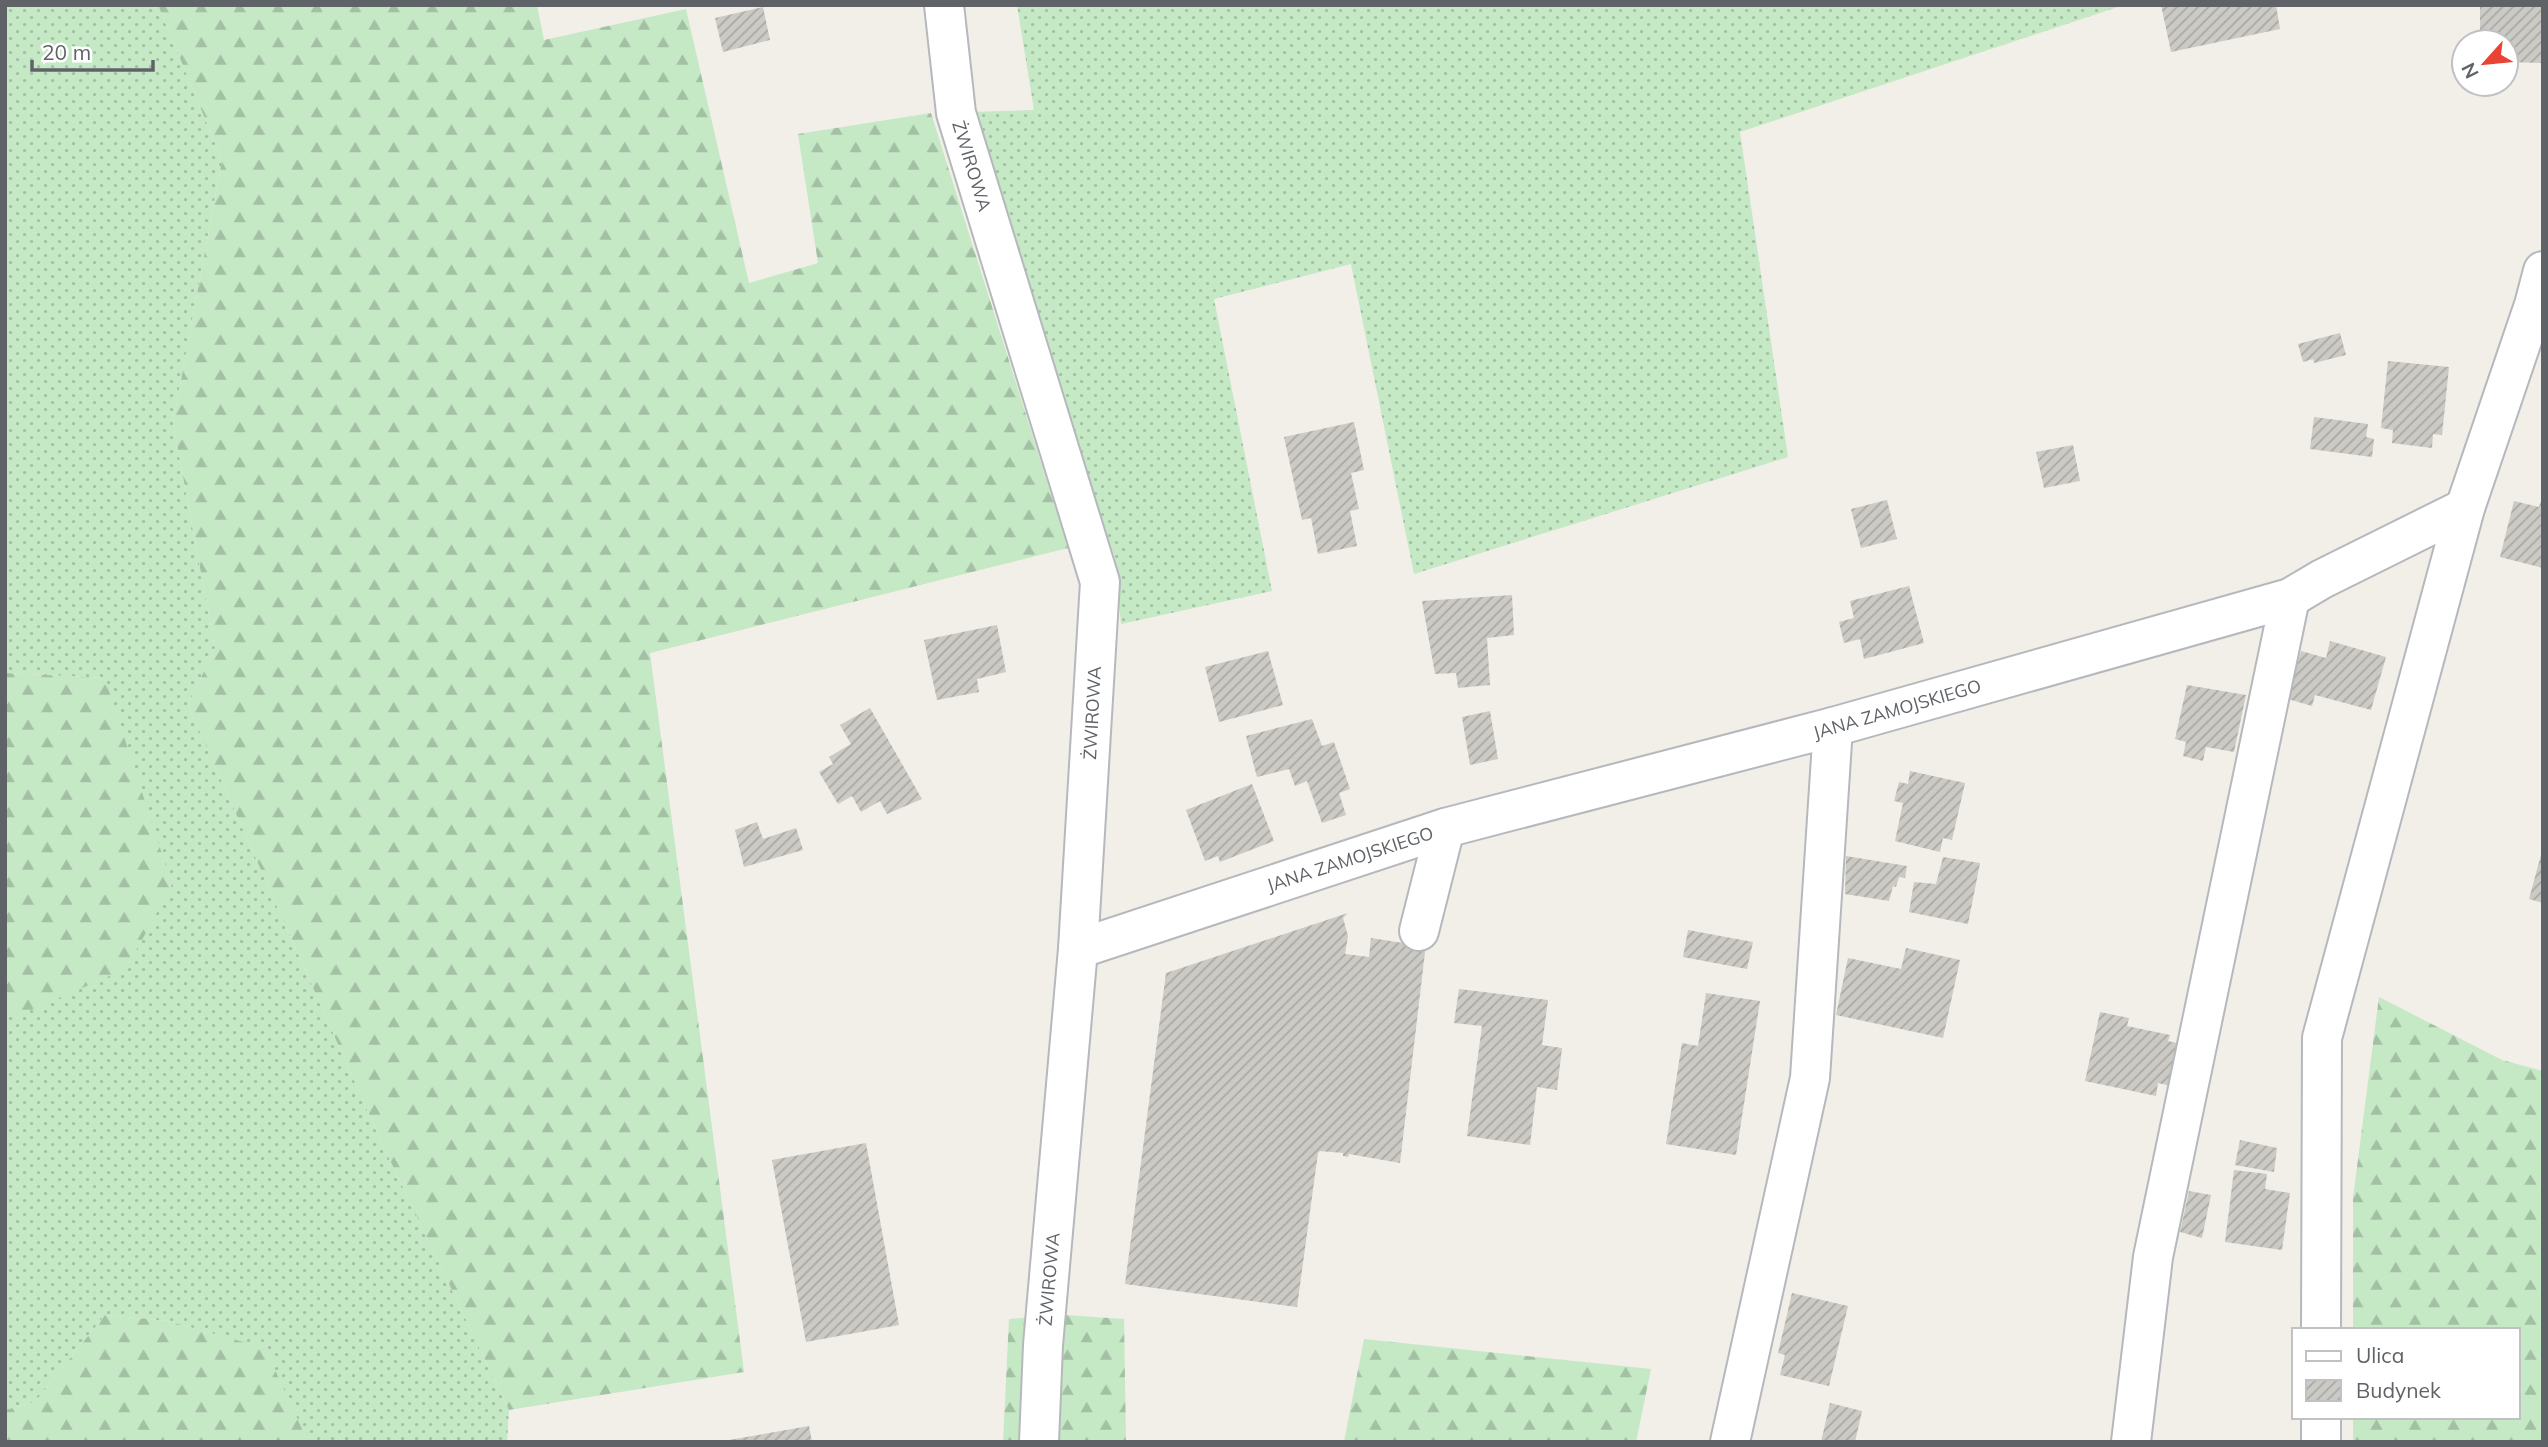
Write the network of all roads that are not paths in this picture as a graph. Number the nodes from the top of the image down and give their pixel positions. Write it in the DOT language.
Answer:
graph roads {
  1 [pos="944,5"];
  2 [pos="2540,291"];
  3 [pos="2531,352"];
  4 [pos="2465,508"];
  5 [pos="2290,598"];
  6 [pos="1833,727"];
  7 [pos="1444,828"];
  8 [pos="1419,931"];
  9 [pos="1077,949"];
  10 [pos="2321,1328"];
  11 [pos="2321,1419"];
  12 [pos="1039,1442"];
  13 [pos="1730,1442"];
  14 [pos="2131,1442"];
  15 [pos="2320,1442"];
  1 -- 9 [label="street, ŻWIROWA"];
  2 -- 3 [label="street"];
  3 -- 4 [label="street"];
  4 -- 5 [label="street, JANA ZAMOJSKIEGO"];
  4 -- 10 [label="street"];
  5 -- 6 [label="street, JANA ZAMOJSKIEGO"];
  5 -- 14 [label="street"];
  6 -- 7 [label="street, JANA ZAMOJSKIEGO"];
  6 -- 13 [label="street"];
  7 -- 8 [label="street"];
  7 -- 9 [label="street, JANA ZAMOJSKIEGO"];
  9 -- 12 [label="street, ŻWIROWA"];
  11 -- 15 [label="street"];
}
